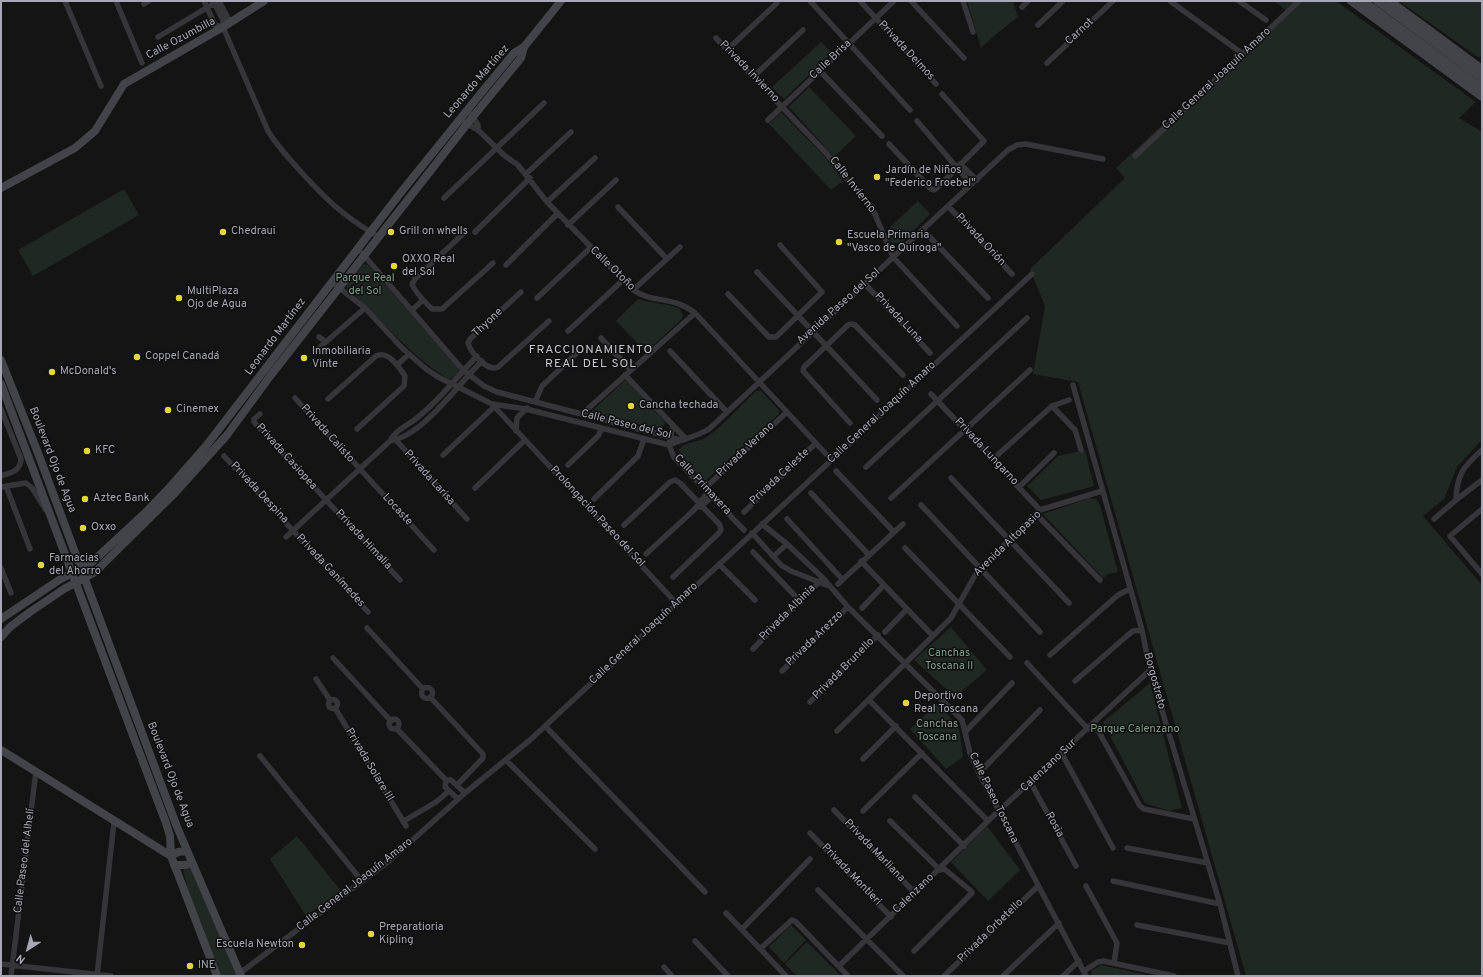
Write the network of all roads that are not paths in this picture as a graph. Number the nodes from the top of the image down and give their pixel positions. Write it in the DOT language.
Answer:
graph roads {
  1 [pos="65,1"];
  2 [pos="116,1"];
  3 [pos="204,1"];
  4 [pos="264,1"];
  5 [pos="561,1"];
  6 [pos="810,1"];
  7 [pos="860,1"];
  8 [pos="894,1"];
  9 [pos="911,1"];
  10 [pos="963,1"];
  11 [pos="1028,1"];
  12 [pos="1063,1"];
  13 [pos="1113,1"];
  14 [pos="1170,1"];
  15 [pos="1239,1"];
  16 [pos="1299,1"];
  17 [pos="1351,1"];
  18 [pos="1362,1"];
  19 [pos="1376,1"];
  20 [pos="1390,1"];
  21 [pos="216,2"];
  22 [pos="777,3"];
  23 [pos="1022,7"];
  24 [pos="206,8"];
  25 [pos="876,19"];
  26 [pos="1266,20"];
  27 [pos="1038,25"];
  28 [pos="223,27"];
  29 [pos="802,30"];
  30 [pos="972,32"];
  31 [pos="1402,34"];
  32 [pos="158,36"];
  33 [pos="716,38"];
  34 [pos="849,44"];
  35 [pos="524,47"];
  36 [pos="727,50"];
  37 [pos="1243,54"];
  38 [pos="964,58"];
  39 [pos="142,63"];
  40 [pos="1047,63"];
  41 [pos="1482,69"];
  42 [pos="820,71"];
  43 [pos="753,77"];
  44 [pos="1482,78"];
  45 [pos="936,84"];
  46 [pos="102,86"];
  47 [pos="1482,88"];
  48 [pos="942,94"];
  49 [pos="1482,97"];
  50 [pos="544,103"];
  51 [pos="781,106"];
  52 [pos="466,110"];
  53 [pos="910,110"];
  54 [pos="473,116"];
  55 [pos="460,118"];
  56 [pos="768,120"];
  57 [pos="917,121"];
  58 [pos="467,124"];
  59 [pos="478,130"];
  60 [pos="571,132"];
  61 [pos="882,136"];
  62 [pos="889,144"];
  63 [pos="496,148"];
  64 [pos="1135,156"];
  65 [pos="595,158"];
  66 [pos="1103,159"];
  67 [pos="953,161"];
  68 [pos="962,164"];
  69 [pos="958,169"];
  70 [pos="528,176"];
  71 [pos="616,180"];
  72 [pos="977,180"];
  73 [pos="971,184"];
  74 [pos="1,188"];
  75 [pos="444,198"];
  76 [pos="548,202"];
  77 [pos="948,206"];
  78 [pos="618,207"];
  79 [pos="558,213"];
  80 [pos="568,225"];
  81 [pos="922,230"];
  82 [pos="370,232"];
  83 [pos="475,232"];
  84 [pos="464,233"];
  85 [pos="379,237"];
  86 [pos="780,245"];
  87 [pos="680,247"];
  88 [pos="358,248"];
  89 [pos="590,248"];
  90 [pos="364,256"];
  91 [pos="893,257"];
  92 [pos="667,259"];
  93 [pos="493,263"];
  94 [pos="506,265"];
  95 [pos="757,272"];
  96 [pos="1012,274"];
  97 [pos="1032,274"];
  98 [pos="622,281"];
  99 [pos="332,282"];
  100 [pos="865,284"];
  101 [pos="340,287"];
  102 [pos="633,290"];
  103 [pos="520,292"];
  104 [pos="728,294"];
  105 [pos="537,298"];
  106 [pos="988,298"];
  107 [pos="423,300"];
  108 [pos="365,308"];
  109 [pos="412,310"];
  110 [pos="694,313"];
  111 [pos="798,316"];
  112 [pos="1027,318"];
  113 [pos="549,322"];
  114 [pos="957,326"];
  115 [pos="568,330"];
  116 [pos="812,331"];
  117 [pos="319,337"];
  118 [pos="601,338"];
  119 [pos="326,342"];
  120 [pos="826,346"];
  121 [pos="320,347"];
  122 [pos="670,352"];
  123 [pos="930,353"];
  124 [pos="409,354"];
  125 [pos="578,354"];
  126 [pos="477,356"];
  127 [pos="1,360"];
  128 [pos="482,361"];
  129 [pos="397,365"];
  130 [pos="631,370"];
  131 [pos="1030,370"];
  132 [pos="465,372"];
  133 [pos="268,373"];
  134 [pos="625,375"];
  135 [pos="903,375"];
  136 [pos="759,381"];
  137 [pos="1,384"];
  138 [pos="451,384"];
  139 [pos="1073,385"];
  140 [pos="459,388"];
  141 [pos="931,394"];
  142 [pos="295,398"];
  143 [pos="328,399"];
  144 [pos="529,400"];
  145 [pos="877,400"];
  146 [pos="938,400"];
  147 [pos="1069,400"];
  148 [pos="535,402"];
  149 [pos="493,406"];
  150 [pos="1052,406"];
  151 [pos="1,409"];
  152 [pos="526,409"];
  153 [pos="727,412"];
  154 [pos="787,412"];
  155 [pos="260,414"];
  156 [pos="582,414"];
  157 [pos="850,423"];
  158 [pos="673,426"];
  159 [pos="602,428"];
  160 [pos="358,429"];
  161 [pos="966,429"];
  162 [pos="516,431"];
  163 [pos="671,436"];
  164 [pos="393,439"];
  165 [pos="644,439"];
  166 [pos="684,439"];
  167 [pos="525,440"];
  168 [pos="816,443"];
  169 [pos="669,444"];
  170 [pos="1081,450"];
  171 [pos="1482,450"];
  172 [pos="1054,453"];
  173 [pos="826,454"];
  174 [pos="443,455"];
  175 [pos="224,456"];
  176 [pos="993,459"];
  177 [pos="568,465"];
  178 [pos="866,467"];
  179 [pos="360,469"];
  180 [pos="836,471"];
  181 [pos="1,476"];
  182 [pos="189,478"];
  183 [pos="951,478"];
  184 [pos="176,480"];
  185 [pos="1482,480"];
  186 [pos="4,486"];
  187 [pos="1019,487"];
  188 [pos="475,488"];
  189 [pos="706,490"];
  190 [pos="1102,491"];
  191 [pos="811,493"];
  192 [pos="173,496"];
  193 [pos="712,497"];
  194 [pos="891,498"];
  195 [pos="594,499"];
  196 [pos="326,500"];
  197 [pos="1456,500"];
  198 [pos="700,504"];
  199 [pos="921,505"];
  200 [pos="1482,509"];
  201 [pos="744,512"];
  202 [pos="1038,512"];
  203 [pos="52,516"];
  204 [pos="467,519"];
  205 [pos="787,519"];
  206 [pos="1434,519"];
  207 [pos="762,524"];
  208 [pos="903,524"];
  209 [pos="624,525"];
  210 [pos="293,530"];
  211 [pos="744,530"];
  212 [pos="894,532"];
  213 [pos="752,533"];
  214 [pos="286,536"];
  215 [pos="1009,541"];
  216 [pos="787,544"];
  217 [pos="905,548"];
  218 [pos="30,549"];
  219 [pos="434,550"];
  220 [pos="753,552"];
  221 [pos="646,554"];
  222 [pos="869,555"];
  223 [pos="774,556"];
  224 [pos="861,561"];
  225 [pos="719,564"];
  226 [pos="1,568"];
  227 [pos="980,568"];
  228 [pos="81,569"];
  229 [pos="1481,570"];
  230 [pos="72,573"];
  231 [pos="674,577"];
  232 [pos="85,578"];
  233 [pos="400,580"];
  234 [pos="821,580"];
  235 [pos="1100,580"];
  236 [pos="76,582"];
  237 [pos="884,585"];
  238 [pos="1130,589"];
  239 [pos="11,593"];
  240 [pos="755,600"];
  241 [pos="801,602"];
  242 [pos="1069,603"];
  243 [pos="677,604"];
  244 [pos="959,604"];
  245 [pos="848,607"];
  246 [pos="862,608"];
  247 [pos="907,609"];
  248 [pos="368,612"];
  249 [pos="1,619"];
  250 [pos="367,628"];
  251 [pos="1142,630"];
  252 [pos="885,632"];
  253 [pos="1040,632"];
  254 [pos="878,635"];
  255 [pos="933,636"];
  256 [pos="1,637"];
  257 [pos="753,649"];
  258 [pos="1050,654"];
  259 [pos="1010,657"];
  260 [pos="333,658"];
  261 [pos="905,663"];
  262 [pos="1027,663"];
  263 [pos="1150,670"];
  264 [pos="782,671"];
  265 [pos="316,679"];
  266 [pos="1075,681"];
  267 [pos="1012,683"];
  268 [pos="869,700"];
  269 [pos="810,702"];
  270 [pos="1040,710"];
  271 [pos="1094,723"];
  272 [pos="545,726"];
  273 [pos="896,726"];
  274 [pos="1088,729"];
  275 [pos="837,731"];
  276 [pos="966,731"];
  277 [pos="1,750"];
  278 [pos="922,753"];
  279 [pos="1062,754"];
  280 [pos="260,756"];
  281 [pos="863,759"];
  282 [pos="506,760"];
  283 [pos="36,771"];
  284 [pos="979,773"];
  285 [pos="446,780"];
  286 [pos="1031,783"];
  287 [pos="458,784"];
  288 [pos="449,791"];
  289 [pos="465,793"];
  290 [pos="914,797"];
  291 [pos="458,800"];
  292 [pos="834,810"];
  293 [pos="863,810"];
  294 [pos="1000,812"];
  295 [pos="1194,820"];
  296 [pos="890,821"];
  297 [pos="988,821"];
  298 [pos="114,822"];
  299 [pos="810,833"];
  300 [pos="964,846"];
  301 [pos="595,848"];
  302 [pos="1113,848"];
  303 [pos="1127,848"];
  304 [pos="187,851"];
  305 [pos="171,856"];
  306 [pos="810,859"];
  307 [pos="192,862"];
  308 [pos="1208,863"];
  309 [pos="174,865"];
  310 [pos="1076,866"];
  311 [pos="941,868"];
  312 [pos="362,881"];
  313 [pos="1113,881"];
  314 [pos="1038,886"];
  315 [pos="1086,886"];
  316 [pos="818,890"];
  317 [pos="705,892"];
  318 [pos="915,893"];
  319 [pos="1220,904"];
  320 [pos="726,913"];
  321 [pos="891,917"];
  322 [pos="1059,923"];
  323 [pos="1137,925"];
  324 [pos="742,929"];
  325 [pos="866,940"];
  326 [pos="695,941"];
  327 [pos="1230,943"];
  328 [pos="761,948"];
  329 [pos="914,951"];
  330 [pos="1079,961"];
  331 [pos="1114,963"];
  332 [pos="1,964"];
  333 [pos="12,965"];
  334 [pos="839,966"];
  335 [pos="664,967"];
  336 [pos="1085,973"];
  337 [pos="241,974"];
  338 [pos="97,975"];
  339 [pos="1165,975"];
  340 [pos="11,976"];
  341 [pos="111,976"];
  342 [pos="217,976"];
  343 [pos="672,976"];
  344 [pos="728,976"];
  345 [pos="786,976"];
  346 [pos="848,976"];
  347 [pos="903,976"];
  348 [pos="944,976"];
  349 [pos="1003,976"];
  350 [pos="1063,976"];
  351 [pos="1174,976"];
  352 [pos="1238,976"];
  1 -- 46 [label="street"];
  2 -- 39 [label="street"];
  3 -- 24 [label="street"];
  4 -- 28 [label="main road"];
  5 -- 35 [label="main road"];
  6 -- 34 [label="street"];
  7 -- 25 [label="street, Privada Deimos"];
  8 -- 25 [label="street, Calle Brisa"];
  9 -- 38 [label="street"];
  10 -- 30 [label="street"];
  11 -- 23 [label="street"];
  12 -- 27 [label="street"];
  13 -- 40 [label="street, Carnot"];
  14 -- 37 [label="street"];
  15 -- 26 [label="street"];
  16 -- 37 [label="street, Calle General Joaquín Amaro"];
  17 -- 31 [label="main road"];
  18 -- 31 [label="main road"];
  19 -- 44 [label="main road"];
  20 -- 41 [label="main road"];
  21 -- 24 [label="street"];
  21 -- 28 [label="street"];
  22 -- 36 [label="street"];
  24 -- 28 [label="street"];
  24 -- 32 [label="street"];
  25 -- 34 [label="street, Calle Brisa"];
  25 -- 45 [label="street, Privada Deimos"];
  28 -- 74 [label="main road, Calle Ozumbilla"];
  28 -- 82 [label="street, Calle Ozumbilla"];
  29 -- 43 [label="street"];
  31 -- 47 [label="main road"];
  31 -- 49 [label="main road"];
  33 -- 36 [label="street, Privada Invierno"];
  34 -- 42 [label="street, Calle Brisa"];
  34 -- 53 [label="street"];
  35 -- 52 [label="main road, Leonardo Martínez"];
  35 -- 54 [label="main road, Leonardo Martínez"];
  36 -- 43 [label="street, Privada Invierno"];
  37 -- 64 [label="street, Calle General Joaquín Amaro"];
  42 -- 51 [label="street, Calle Brisa"];
  42 -- 61 [label="street"];
  43 -- 51 [label="street, Privada Invierno"];
  48 -- 68 [label="street"];
  50 -- 63 [label="street"];
  51 -- 56 [label="street, Calle Brisa"];
  51 -- 91 [label="street, Calle Invierno"];
  52 -- 54 [label="street, Calle Otoño"];
  52 -- 55 [label="main road, Leonardo Martínez"];
  54 -- 58 [label="main road, Leonardo Martínez"];
  54 -- 59 [label="street, Calle Otoño"];
  55 -- 58 [label="street, Calle Otoño"];
  55 -- 82 [label="main road, Leonardo Martínez"];
  57 -- 67 [label="street"];
  58 -- 59 [label="street, Calle Otoño"];
  58 -- 85 [label="main road, Leonardo Martínez"];
  59 -- 63 [label="street, Calle Otoño"];
  60 -- 70 [label="street"];
  62 -- 69 [label="street"];
  63 -- 70 [label="street, Calle Otoño"];
  63 -- 75 [label="street"];
  65 -- 76 [label="street"];
  66 -- 72 [label="street, Avenida Paseo del Sol"];
  67 -- 68 [label="street"];
  67 -- 69 [label="street"];
  68 -- 69 [label="street"];
  68 -- 72 [label="street"];
  69 -- 73 [label="street"];
  70 -- 76 [label="street, Calle Otoño"];
  70 -- 83 [label="street"];
  71 -- 80 [label="street"];
  72 -- 73 [label="street, Avenida Paseo del Sol"];
  73 -- 77 [label="street, Avenida Paseo del Sol"];
  76 -- 79 [label="street, Calle Otoño"];
  77 -- 81 [label="street, Avenida Paseo del Sol"];
  77 -- 96 [label="street, Privada Orión"];
  78 -- 92 [label="street"];
  79 -- 80 [label="street, Calle Otoño"];
  79 -- 94 [label="street"];
  80 -- 89 [label="street, Calle Otoño"];
  81 -- 91 [label="street, Avenida Paseo del Sol"];
  81 -- 106 [label="street"];
  82 -- 85 [label="street, Calle Ozumbilla"];
  82 -- 88 [label="main road, Leonardo Martínez"];
  84 -- 107 [label="street"];
  85 -- 90 [label="main road, Leonardo Martínez"];
  86 -- 111 [label="street"];
  87 -- 92 [label="street"];
  88 -- 90 [label="street, Calle Paseo del Sol"];
  88 -- 99 [label="main road, Leonardo Martínez"];
  89 -- 98 [label="street, Calle Otoño"];
  89 -- 105 [label="street"];
  90 -- 101 [label="main road, Leonardo Martínez"];
  90 -- 109 [label="street, Calle Paseo del Sol"];
  91 -- 100 [label="street, Avenida Paseo del Sol"];
  91 -- 114 [label="street, Calle Invierno"];
  92 -- 102 [label="street"];
  93 -- 107 [label="street"];
  95 -- 111 [label="street"];
  97 -- 207 [label="street, Calle General Joaquín Amaro"];
  98 -- 102 [label="street, Calle Otoño"];
  98 -- 115 [label="street"];
  99 -- 101 [label="street, Calle Paseo del Sol"];
  99 -- 133 [label="main road, Leonardo Martínez"];
  100 -- 116 [label="street, Avenida Paseo del Sol"];
  100 -- 123 [label="street, Privada Luna"];
  101 -- 108 [label="street, Calle Paseo del Sol"];
  101 -- 133 [label="main road, Leonardo Martínez"];
  102 -- 110 [label="street, Calle Otoño"];
  103 -- 126 [label="street, Thyone"];
  104 -- 111 [label="street"];
  107 -- 109 [label="street"];
  108 -- 119 [label="street"];
  108 -- 124 [label="street, Calle Paseo del Sol"];
  109 -- 132 [label="street, Calle Paseo del Sol"];
  110 -- 130 [label="street"];
  110 -- 136 [label="street, Calle Otoño"];
  111 -- 116 [label="street"];
  112 -- 146 [label="street"];
  113 -- 128 [label="street"];
  116 -- 120 [label="street"];
  116 -- 136 [label="street, Avenida Paseo del Sol"];
  117 -- 119 [label="street"];
  118 -- 130 [label="street"];
  119 -- 121 [label="street"];
  120 -- 135 [label="street"];
  120 -- 145 [label="street"];
  120 -- 157 [label="street"];
  122 -- 153 [label="street"];
  124 -- 129 [label="street"];
  124 -- 138 [label="street, Calle Paseo del Sol"];
  125 -- 148 [label="street"];
  126 -- 128 [label="street"];
  126 -- 132 [label="street"];
  127 -- 228 [label="main road, Boulevard Ojo de Agua"];
  128 -- 132 [label="street"];
  129 -- 143 [label="street"];
  129 -- 160 [label="street"];
  130 -- 134 [label="street"];
  131 -- 161 [label="street"];
  132 -- 138 [label="street"];
  132 -- 140 [label="street"];
  132 -- 144 [label="street, Calle Paseo del Sol"];
  133 -- 182 [label="main road, Leonardo Martínez"];
  133 -- 184 [label="main road, Leonardo Martínez"];
  134 -- 156 [label="street"];
  134 -- 158 [label="street"];
  136 -- 153 [label="street, Avenida Paseo del Sol"];
  136 -- 154 [label="street, Calle Otoño"];
  137 -- 203 [label="main road, Boulevard Ojo de Agua"];
  138 -- 140 [label="street, Calle Paseo del Sol"];
  138 -- 164 [label="street"];
  139 -- 190 [label="street, Borgostreto"];
  140 -- 149 [label="street, Calle Paseo del Sol"];
  140 -- 164 [label="street"];
  141 -- 146 [label="street, Privada Lungarno"];
  142 -- 179 [label="street, Privada Calisto"];
  144 -- 148 [label="street, Calle Paseo del Sol"];
  144 -- 152 [label="street"];
  146 -- 161 [label="street, Privada Lungarno"];
  146 -- 178 [label="street"];
  147 -- 150 [label="street"];
  148 -- 156 [label="street, Calle Paseo del Sol"];
  149 -- 152 [label="street, Calle Paseo del Sol"];
  149 -- 162 [label="street, Prolongación Paseo del Sol"];
  149 -- 174 [label="street"];
  150 -- 170 [label="street"];
  150 -- 176 [label="street"];
  151 -- 181 [label="street"];
  152 -- 159 [label="street, Calle Paseo del Sol"];
  152 -- 162 [label="street"];
  153 -- 166 [label="street, Avenida Paseo del Sol"];
  154 -- 168 [label="street, Calle Otoño"];
  154 -- 189 [label="street, Privada Verano"];
  155 -- 196 [label="street, Privada Casiopea"];
  156 -- 163 [label="street, Calle Paseo del Sol"];
  158 -- 163 [label="street, Calle Primavera"];
  158 -- 166 [label="street"];
  159 -- 165 [label="street, Calle Paseo del Sol"];
  159 -- 177 [label="street"];
  161 -- 176 [label="street, Privada Lungarno"];
  161 -- 194 [label="street"];
  162 -- 167 [label="street, Prolongación Paseo del Sol"];
  163 -- 166 [label="street, Calle Paseo del Sol"];
  163 -- 169 [label="street, Calle Primavera"];
  164 -- 179 [label="street"];
  164 -- 204 [label="street, Privada Larisa"];
  165 -- 169 [label="street, Calle Paseo del Sol"];
  165 -- 195 [label="street"];
  166 -- 169 [label="street, Calle Paseo del Sol"];
  167 -- 188 [label="street"];
  167 -- 243 [label="street, Prolongación Paseo del Sol"];
  168 -- 173 [label="street, Calle Otoño"];
  168 -- 201 [label="street, Privada Celeste"];
  169 -- 189 [label="street, Calle Primavera"];
  171 -- 197 [label="street"];
  172 -- 187 [label="street"];
  175 -- 210 [label="street, Privada Despina"];
  176 -- 187 [label="street, Privada Lungarno"];
  179 -- 196 [label="street"];
  179 -- 219 [label="street, Locaste"];
  180 -- 212 [label="street"];
  182 -- 184 [label="main road"];
  182 -- 192 [label="main road, Leonardo Martínez"];
  183 -- 215 [label="street"];
  184 -- 192 [label="main road"];
  184 -- 228 [label="main road, Leonardo Martínez"];
  185 -- 197 [label="street"];
  186 -- 203 [label="street"];
  186 -- 218 [label="street"];
  187 -- 202 [label="street, Privada Lungarno"];
  189 -- 193 [label="street, Calle Primavera"];
  189 -- 198 [label="street, Privada Verano"];
  190 -- 202 [label="street, Avenida Altopasio"];
  190 -- 238 [label="street, Borgostreto"];
  191 -- 222 [label="street"];
  192 -- 232 [label="main road, Leonardo Martínez"];
  193 -- 198 [label="street"];
  193 -- 211 [label="street, Calle Primavera"];
  196 -- 210 [label="street"];
  196 -- 233 [label="street, Privada Himalia"];
  197 -- 206 [label="street"];
  198 -- 209 [label="street"];
  198 -- 221 [label="street"];
  198 -- 231 [label="street"];
  199 -- 227 [label="street"];
  200 -- 229 [label="street"];
  202 -- 215 [label="street, Avenida Altopasio"];
  202 -- 235 [label="street, Privada Lungarno"];
  203 -- 230 [label="main road, Boulevard Ojo de Agua"];
  205 -- 224 [label="street"];
  207 -- 213 [label="street, Calle General Joaquín Amaro"];
  207 -- 216 [label="street, Calle Paseo Toscana"];
  208 -- 212 [label="street"];
  210 -- 214 [label="street"];
  210 -- 248 [label="street, Privada Ganímedes"];
  212 -- 222 [label="street"];
  213 -- 223 [label="street"];
  213 -- 225 [label="street, Calle General Joaquín Amaro"];
  215 -- 227 [label="street, Avenida Altopasio"];
  215 -- 242 [label="street"];
  216 -- 223 [label="street"];
  216 -- 234 [label="street, Calle Paseo Toscana"];
  217 -- 244 [label="street"];
  220 -- 241 [label="street"];
  222 -- 224 [label="street"];
  223 -- 234 [label="street"];
  224 -- 237 [label="street"];
  225 -- 240 [label="street"];
  225 -- 243 [label="street, Calle General Joaquín Amaro"];
  226 -- 239 [label="street"];
  227 -- 244 [label="street, Avenida Altopasio"];
  227 -- 253 [label="street"];
  228 -- 230 [label="main road"];
  228 -- 232 [label="main road, Boulevard Ojo de Agua"];
  230 -- 236 [label="main road, Boulevard Ojo de Agua"];
  230 -- 249 [label="main road"];
  232 -- 236 [label="main road"];
  232 -- 304 [label="main road, Boulevard Ojo de Agua"];
  234 -- 241 [label="street, Privada Albinia"];
  234 -- 245 [label="street, Calle Paseo Toscana"];
  236 -- 256 [label="main road"];
  236 -- 305 [label="main road, Boulevard Ojo de Agua"];
  237 -- 246 [label="street"];
  237 -- 247 [label="street"];
  238 -- 251 [label="street, Borgostreto"];
  238 -- 258 [label="street"];
  241 -- 257 [label="street, Privada Albinia"];
  243 -- 272 [label="street, Calle General Joaquín Amaro"];
  244 -- 255 [label="street, Avenida Altopasio"];
  244 -- 259 [label="street"];
  245 -- 254 [label="street, Calle Paseo Toscana"];
  245 -- 264 [label="street, Privada Arezzo"];
  247 -- 252 [label="street"];
  247 -- 255 [label="street"];
  250 -- 287 [label="street"];
  251 -- 263 [label="street, Borgostreto"];
  251 -- 266 [label="street"];
  254 -- 261 [label="street, Calle Paseo Toscana"];
  254 -- 269 [label="street, Privada Brunello"];
  255 -- 261 [label="street, Avenida Altopasio"];
  260 -- 285 [label="street"];
  261 -- 268 [label="street, Avenida Altopasio"];
  261 -- 276 [label="street, Calle Paseo Toscana"];
  262 -- 274 [label="street"];
  263 -- 271 [label="street, Calenzano Sur"];
  263 -- 295 [label="street, Borgostreto"];
  265 -- 288 [label="street, Privada Solare III"];
  267 -- 276 [label="street"];
  268 -- 273 [label="street"];
  268 -- 275 [label="street, Avenida Altopasio"];
  270 -- 284 [label="street"];
  271 -- 274 [label="street, Calenzano Sur"];
  271 -- 295 [label="street"];
  272 -- 282 [label="street, Calle General Joaquín Amaro"];
  272 -- 317 [label="street"];
  273 -- 278 [label="street"];
  273 -- 281 [label="street"];
  274 -- 279 [label="street, Calenzano Sur"];
  276 -- 284 [label="street, Calle Paseo Toscana"];
  277 -- 283 [label="main road"];
  278 -- 293 [label="street"];
  278 -- 297 [label="street"];
  279 -- 286 [label="street, Calenzano Sur"];
  279 -- 302 [label="street"];
  280 -- 312 [label="street"];
  282 -- 289 [label="street, Calle General Joaquín Amaro"];
  282 -- 301 [label="street"];
  283 -- 298 [label="main road"];
  283 -- 333 [label="street, Calle Paseo del Alhelí"];
  284 -- 294 [label="street, Calle Paseo Toscana"];
  285 -- 287 [label="street"];
  285 -- 288 [label="street"];
  286 -- 294 [label="street, Calenzano Sur"];
  286 -- 310 [label="street, Rosia"];
  287 -- 289 [label="street"];
  288 -- 291 [label="street"];
  289 -- 291 [label="street, Calle General Joaquín Amaro"];
  290 -- 300 [label="street"];
  291 -- 312 [label="street, Calle General Joaquín Amaro"];
  292 -- 318 [label="street, Privada Marliana"];
  294 -- 297 [label="street, Calenzano Sur"];
  294 -- 314 [label="street, Calle Paseo Toscana"];
  295 -- 308 [label="street, Borgostreto"];
  296 -- 311 [label="street"];
  297 -- 300 [label="street, Calenzano"];
  298 -- 305 [label="main road"];
  298 -- 338 [label="street"];
  299 -- 321 [label="street, Privada Montieri"];
  300 -- 311 [label="street, Calenzano"];
  303 -- 308 [label="street"];
  304 -- 305 [label="main road"];
  304 -- 307 [label="main road, Boulevard Ojo de Agua"];
  305 -- 309 [label="main road, Boulevard Ojo de Agua"];
  306 -- 324 [label="street"];
  307 -- 309 [label="main road"];
  307 -- 337 [label="main road, Boulevard Ojo de Agua"];
  308 -- 319 [label="street, Borgostreto"];
  309 -- 342 [label="main road, Boulevard Ojo de Agua"];
  311 -- 318 [label="street, Calenzano"];
  311 -- 329 [label="street"];
  312 -- 337 [label="street, Calle General Joaquín Amaro"];
  313 -- 319 [label="street"];
  314 -- 322 [label="street, Calle Paseo Toscana"];
  314 -- 348 [label="street, Privada Orbetello"];
  315 -- 331 [label="street"];
  316 -- 325 [label="street"];
  318 -- 321 [label="street, Calenzano"];
  319 -- 327 [label="street, Borgostreto"];
  320 -- 324 [label="street"];
  321 -- 325 [label="street, Calenzano"];
  322 -- 330 [label="street, Calle Paseo Toscana"];
  322 -- 349 [label="street"];
  323 -- 327 [label="street"];
  324 -- 328 [label="street"];
  325 -- 334 [label="street, Calenzano"];
  325 -- 347 [label="street"];
  326 -- 344 [label="street"];
  327 -- 352 [label="street, Borgostreto"];
  328 -- 334 [label="street"];
  328 -- 345 [label="street"];
  330 -- 336 [label="street, Calle Paseo Toscana"];
  330 -- 350 [label="street"];
  331 -- 336 [label="street"];
  331 -- 339 [label="street"];
  332 -- 333 [label="street"];
  333 -- 338 [label="street"];
  333 -- 340 [label="street, Calle Paseo del Alhelí"];
  334 -- 346 [label="street"];
  335 -- 343 [label="street"];
  338 -- 341 [label="street"];
  339 -- 351 [label="street"];
}
